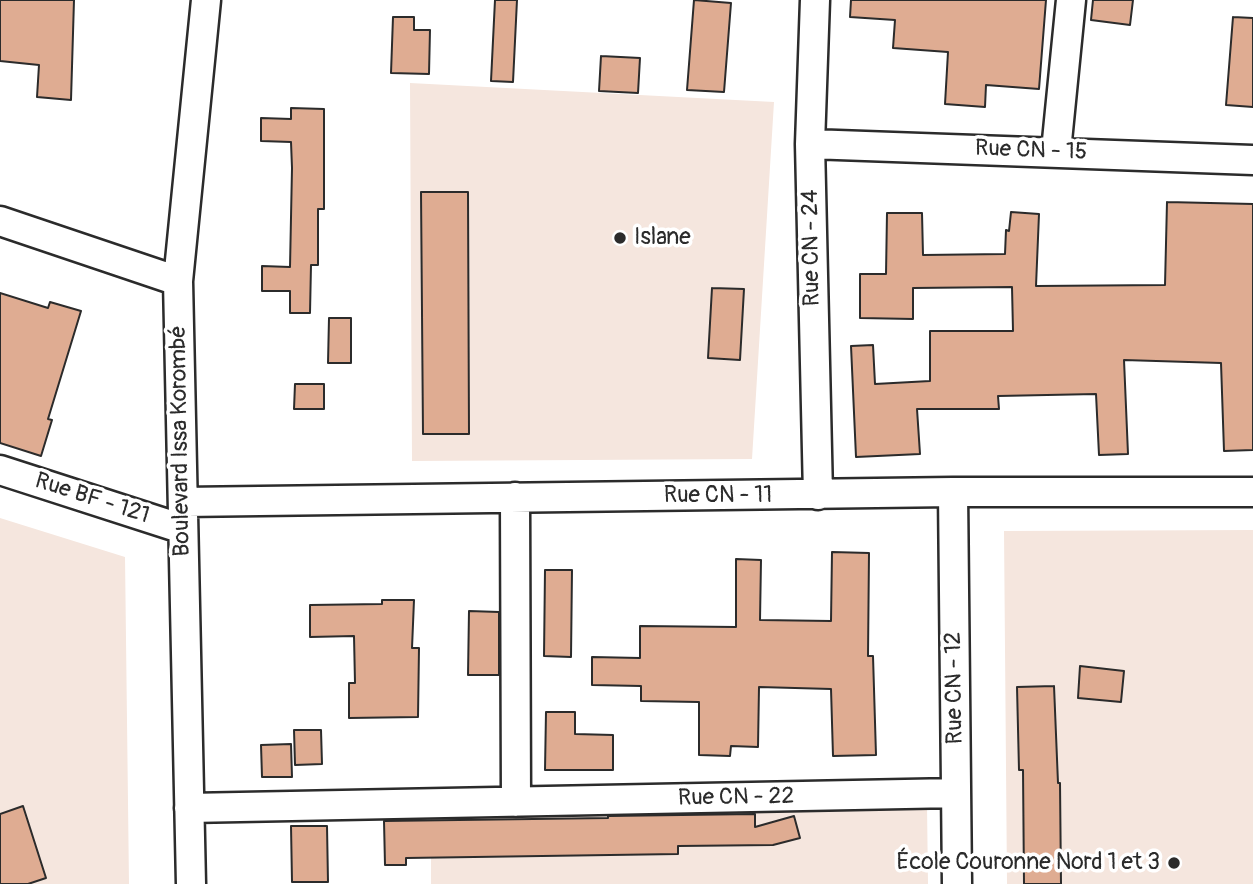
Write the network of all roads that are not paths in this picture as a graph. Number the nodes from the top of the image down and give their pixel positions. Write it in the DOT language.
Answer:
graph roads {
  1 [pos="206,0"];
  2 [pos="815,0"];
  3 [pos="1071,0"];
  4 [pos="810,144"];
  5 [pos="1056,151"];
  6 [pos="1253,160"];
  7 [pos="0,221"];
  8 [pos="178,281"];
  9 [pos="0,470"];
  10 [pos="953,492"];
  11 [pos="1253,492"];
  12 [pos="818,495"];
  13 [pos="515,498"];
  14 [pos="183,516"];
  15 [pos="957,793"];
  16 [pos="516,802"];
  17 [pos="190,808"];
  18 [pos="191,884"];
  19 [pos="957,884"];
  1 -- 8 [label="street, Boulevard Issa Korombé"];
  2 -- 4 [label="street, Rue CN - 24"];
  3 -- 5 [label="street"];
  4 -- 5 [label="street, Rue CN - 15"];
  4 -- 12 [label="street, Rue CN - 24"];
  5 -- 6 [label="street, Rue CN - 15"];
  7 -- 8 [label="street"];
  8 -- 14 [label="street, Boulevard Issa Korombé"];
  9 -- 14 [label="street, Rue BF - 121"];
  10 -- 11 [label="street, Rue CN - 11"];
  10 -- 12 [label="street, Rue CN - 11"];
  10 -- 15 [label="street, Rue CN - 12"];
  12 -- 13 [label="street, Rue CN - 11"];
  13 -- 14 [label="street, Rue CN - 11"];
  13 -- 16 [label="street"];
  14 -- 17 [label="street, Boulevard Issa Korombé"];
  15 -- 16 [label="street, Rue CN - 22"];
  15 -- 19 [label="street, Rue CN - 12"];
  16 -- 17 [label="street, Rue CN - 22"];
  17 -- 18 [label="street, Boulevard Issa Korombé"];
}
